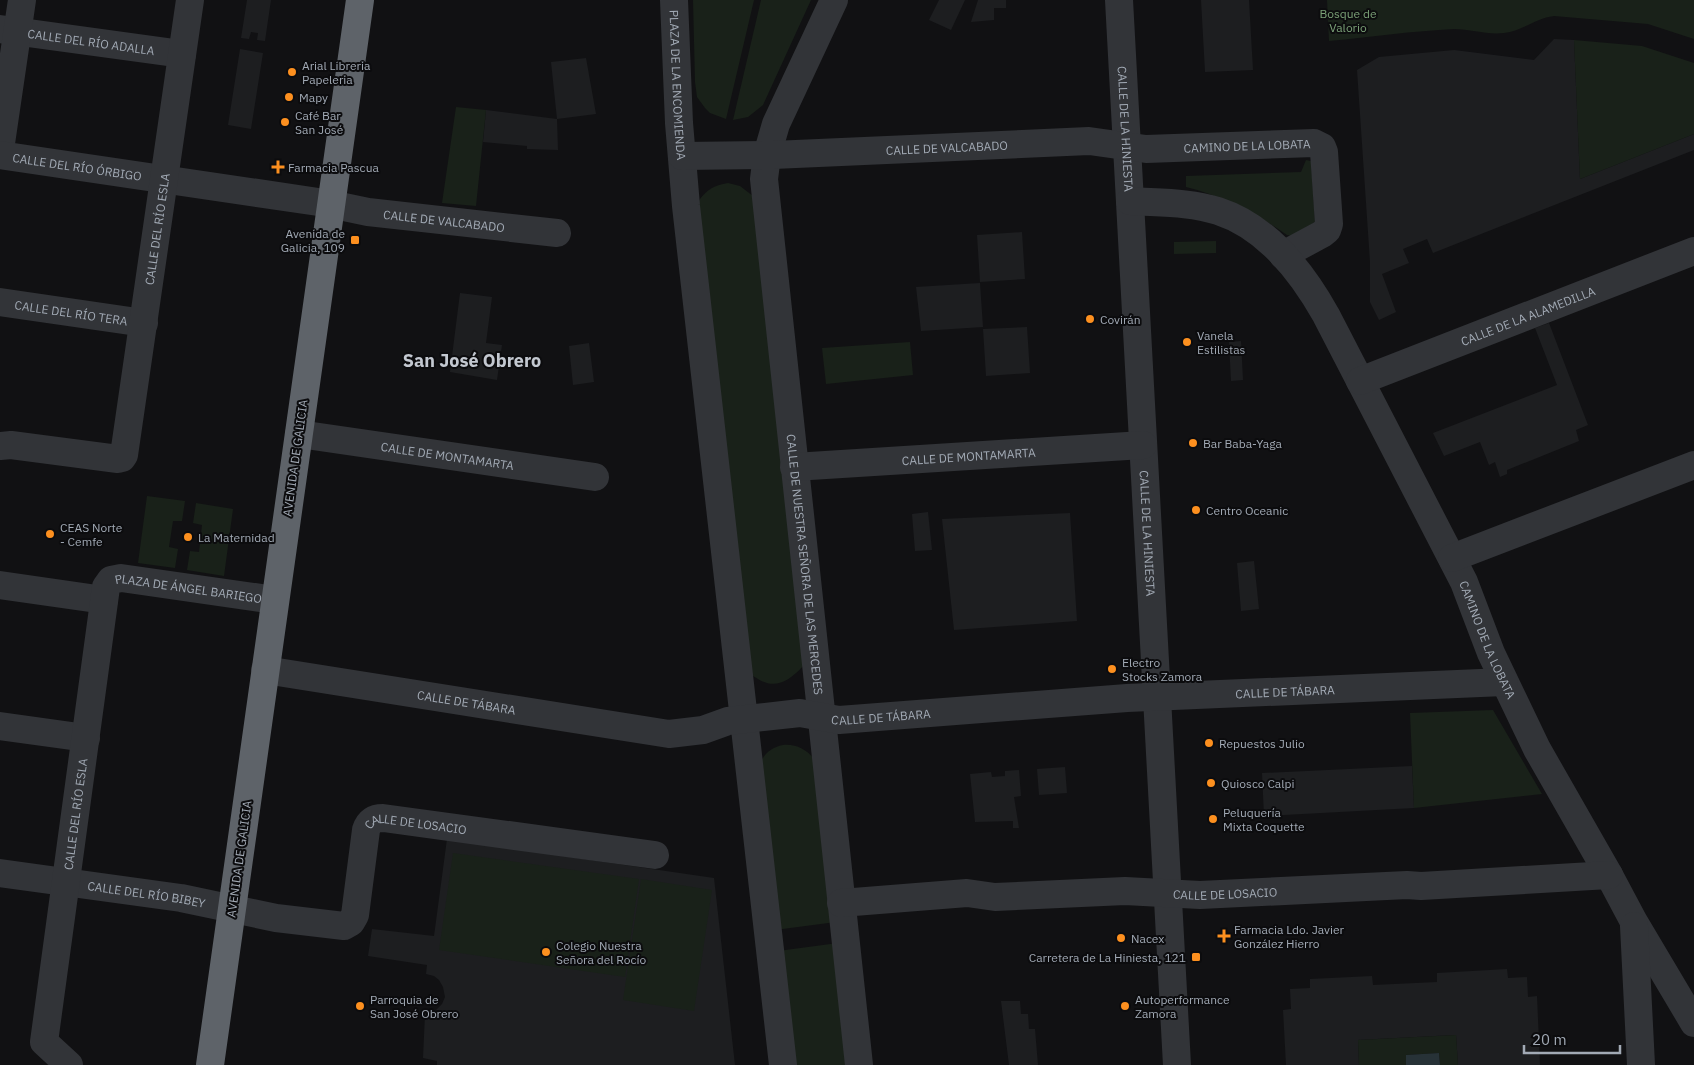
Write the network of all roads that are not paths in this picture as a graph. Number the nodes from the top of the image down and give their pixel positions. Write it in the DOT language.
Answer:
graph roads {
  1 [pos="22,0"];
  2 [pos="190,0"];
  3 [pos="360,0"];
  4 [pos="674,0"];
  5 [pos="834,0"];
  6 [pos="1119,0"];
  7 [pos="9,30"];
  8 [pos="182,54"];
  9 [pos="1127,146"];
  10 [pos="0,150"];
  11 [pos="0,155"];
  12 [pos="767,155"];
  13 [pos="682,156"];
  14 [pos="164,179"];
  15 [pos="1130,201"];
  16 [pos="331,204"];
  17 [pos="557,233"];
  18 [pos="1694,251"];
  19 [pos="1283,255"];
  20 [pos="0,302"];
  21 [pos="144,323"];
  22 [pos="1360,381"];
  23 [pos="298,434"];
  24 [pos="1143,445"];
  25 [pos="0,446"];
  26 [pos="1694,465"];
  27 [pos="794,467"];
  28 [pos="595,477"];
  29 [pos="1452,558"];
  30 [pos="0,585"];
  31 [pos="105,593"];
  32 [pos="275,600"];
  33 [pos="265,670"];
  34 [pos="1504,682"];
  35 [pos="1157,697"];
  36 [pos="821,716"];
  37 [pos="744,719"];
  38 [pos="0,726"];
  39 [pos="86,738"];
  40 [pos="655,855"];
  41 [pos="0,873"];
  42 [pos="1609,875"];
  43 [pos="66,882"];
  44 [pos="1168,893"];
  45 [pos="841,903"];
  46 [pos="232,909"];
  47 [pos="1634,922"];
  48 [pos="1694,1023"];
  49 [pos="69,1065"];
  50 [pos="210,1065"];
  51 [pos="783,1065"];
  52 [pos="859,1065"];
  53 [pos="1177,1065"];
  54 [pos="1641,1065"];
  1 -- 7 [label="street"];
  2 -- 8 [label="street, CALLE DEL RÍO ESLA"];
  3 -- 16 [label="highway, AVENIDA DE GALICIA"];
  4 -- 13 [label="street, PLAZA DE LA ENCOMIENDA"];
  5 -- 12 [label="street"];
  6 -- 9 [label="street, CALLE DE LA HINIESTA"];
  7 -- 8 [label="street, CALLE DEL RÍO ADALLA"];
  7 -- 10 [label="street"];
  8 -- 14 [label="street, CALLE DEL RÍO ESLA"];
  9 -- 12 [label="street, CALLE DE VALCABADO"];
  9 -- 15 [label="street, CALLE DE LA HINIESTA"];
  9 -- 19 [label="street, CAMINO DE LA LOBATA"];
  11 -- 14 [label="street, CALLE DEL RÍO ÓRBIGO"];
  12 -- 13 [label="street, PLAZA DE LA ENCOMIENDA"];
  12 -- 27 [label="street, CALLE DE NUESTRA SEÑORA DE LAS MERCEDES"];
  13 -- 37 [label="street"];
  14 -- 16 [label="street, CALLE DEL RÍO ÓRBIGO"];
  14 -- 21 [label="street, CALLE DEL RÍO ESLA"];
  15 -- 19 [label="street, CAMINO DE LA LOBATA"];
  15 -- 24 [label="street, CALLE DE LA HINIESTA"];
  16 -- 17 [label="street, CALLE DE VALCABADO"];
  16 -- 23 [label="highway, AVENIDA DE GALICIA"];
  18 -- 22 [label="street, CALLE DE LA ALAMEDILLA"];
  19 -- 22 [label="street, CAMINO DE LA LOBATA"];
  20 -- 21 [label="street, CALLE DEL RÍO TERA"];
  21 -- 25 [label="street, CALLE DEL RÍO ESLA"];
  22 -- 29 [label="street, CAMINO DE LA LOBATA"];
  23 -- 28 [label="street, CALLE DE MONTAMARTA"];
  23 -- 32 [label="highway, AVENIDA DE GALICIA"];
  24 -- 27 [label="street, CALLE DE MONTAMARTA"];
  24 -- 35 [label="street, CALLE DE LA HINIESTA"];
  26 -- 29 [label="street"];
  27 -- 36 [label="street, CALLE DE NUESTRA SEÑORA DE LAS MERCEDES"];
  29 -- 34 [label="street, CAMINO DE LA LOBATA"];
  30 -- 31 [label="street"];
  31 -- 32 [label="street, PLAZA DE ÁNGEL BARIEGO"];
  31 -- 39 [label="street, CALLE DEL RÍO ESLA"];
  32 -- 33 [label="highway, AVENIDA DE GALICIA"];
  33 -- 37 [label="street, CALLE DE TÁBARA"];
  33 -- 46 [label="highway, AVENIDA DE GALICIA"];
  34 -- 35 [label="street, CALLE DE TÁBARA"];
  34 -- 42 [label="street, CAMINO DE LA LOBATA"];
  35 -- 36 [label="street, CALLE DE TÁBARA"];
  35 -- 44 [label="street, CALLE DE LA HINIESTA"];
  36 -- 37 [label="street, CALLE DE TÁBARA"];
  36 -- 45 [label="street, CALLE DE NUESTRA SEÑORA DE LAS MERCEDES"];
  37 -- 51 [label="street"];
  38 -- 39 [label="street"];
  39 -- 43 [label="street, CALLE DEL RÍO ESLA"];
  40 -- 46 [label="street, CALLE DE LOSACIO"];
  41 -- 43 [label="street, CALLE DEL RÍO BIBEY"];
  42 -- 44 [label="street, CALLE DE LOSACIO"];
  42 -- 47 [label="street, CAMINO DE LA LOBATA"];
  43 -- 46 [label="street, CALLE DEL RÍO BIBEY"];
  43 -- 49 [label="street, CALLE DEL RÍO ESLA"];
  44 -- 45 [label="street, CALLE DE LOSACIO"];
  44 -- 53 [label="street, CALLE DE LA HINIESTA"];
  45 -- 52 [label="street, CALLE DE NUESTRA SEÑORA DE LAS MERCEDES"];
  46 -- 50 [label="highway, AVENIDA DE GALICIA"];
  47 -- 48 [label="street, CAMINO DE LA LOBATA"];
  47 -- 54 [label="street"];
}
